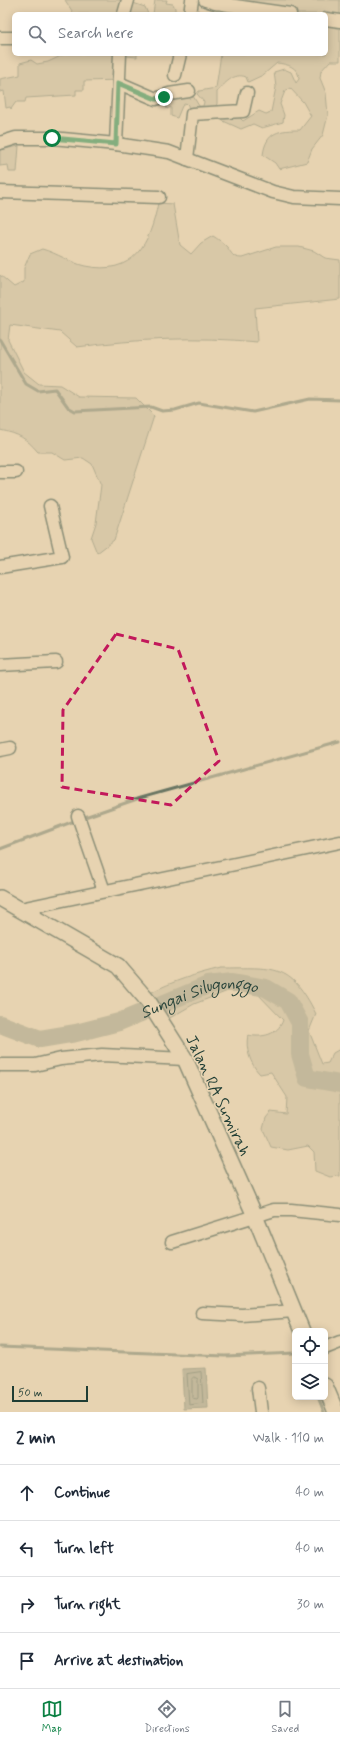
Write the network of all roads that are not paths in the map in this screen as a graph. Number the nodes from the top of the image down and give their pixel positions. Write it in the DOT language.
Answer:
graph roads {
  1 [pos="128,0"];
  2 [pos="192,0"];
  3 [pos="205,0"];
  4 [pos="224,2"];
  5 [pos="125,12"];
  6 [pos="190,12"];
  7 [pos="279,12"];
  8 [pos="328,19"];
  9 [pos="340,22"];
  10 [pos="0,38"];
  11 [pos="12,38"];
  12 [pos="120,56"];
  13 [pos="180,56"];
  14 [pos="175,75"];
  15 [pos="118,83"];
  16 [pos="189,91"];
  17 [pos="247,93"];
  18 [pos="0,143"];
  19 [pos="116,144"];
  20 [pos="187,159"];
  21 [pos="0,192"];
  22 [pos="159,197"];
  23 [pos="340,199"];
  24 [pos="0,472"];
  25 [pos="16,472"];
  26 [pos="50,506"];
  27 [pos="0,567"];
  28 [pos="56,662"];
  29 [pos="0,665"];
  30 [pos="78,816"];
  31 [pos="340,842"];
  32 [pos="104,891"];
  33 [pos="0,898"];
  34 [pos="20,909"];
  35 [pos="185,1059"];
  36 [pos="0,1064"];
  37 [pos="340,1215"];
  38 [pos="255,1216"];
  39 [pos="172,1242"];
  40 [pos="294,1311"];
  41 [pos="202,1313"];
  42 [pos="301,1328"];
  43 [pos="340,1342"];
  44 [pos="328,1347"];
  45 [pos="258,1388"];
  46 [pos="328,1393"];
  47 [pos="261,1412"];
  48 [pos="336,1412"];
  1 -- 5 [label="street"];
  2 -- 6 [label="street"];
  3 -- 4 [label="street"];
  4 -- 7 [label="street"];
  8 -- 9 [label="street"];
  10 -- 11 [label="street"];
  12 -- 15 [label="street"];
  13 -- 14 [label="street"];
  15 -- 16 [label="street"];
  15 -- 19 [label="street"];
  17 -- 20 [label="street"];
  18 -- 19 [label="street"];
  19 -- 20 [label="street"];
  20 -- 23 [label="street"];
  21 -- 22 [label="street"];
  24 -- 25 [label="street"];
  26 -- 27 [label="street"];
  28 -- 29 [label="street"];
  30 -- 32 [label="street"];
  31 -- 32 [label="street"];
  32 -- 34 [label="street"];
  33 -- 34 [label="main road, Jalan RA Sumirah"];
  34 -- 35 [label="main road, Jalan RA Sumirah"];
  35 -- 36 [label="street"];
  35 -- 38 [label="main road, Jalan RA Sumirah"];
  37 -- 38 [label="street"];
  38 -- 39 [label="street"];
  38 -- 40 [label="main road, Jalan RA Sumirah"];
  40 -- 41 [label="street"];
  40 -- 42 [label="main road, Jalan RA Sumirah"];
  43 -- 44 [label="street"];
  45 -- 47 [label="street"];
  46 -- 48 [label="main road"];
}
